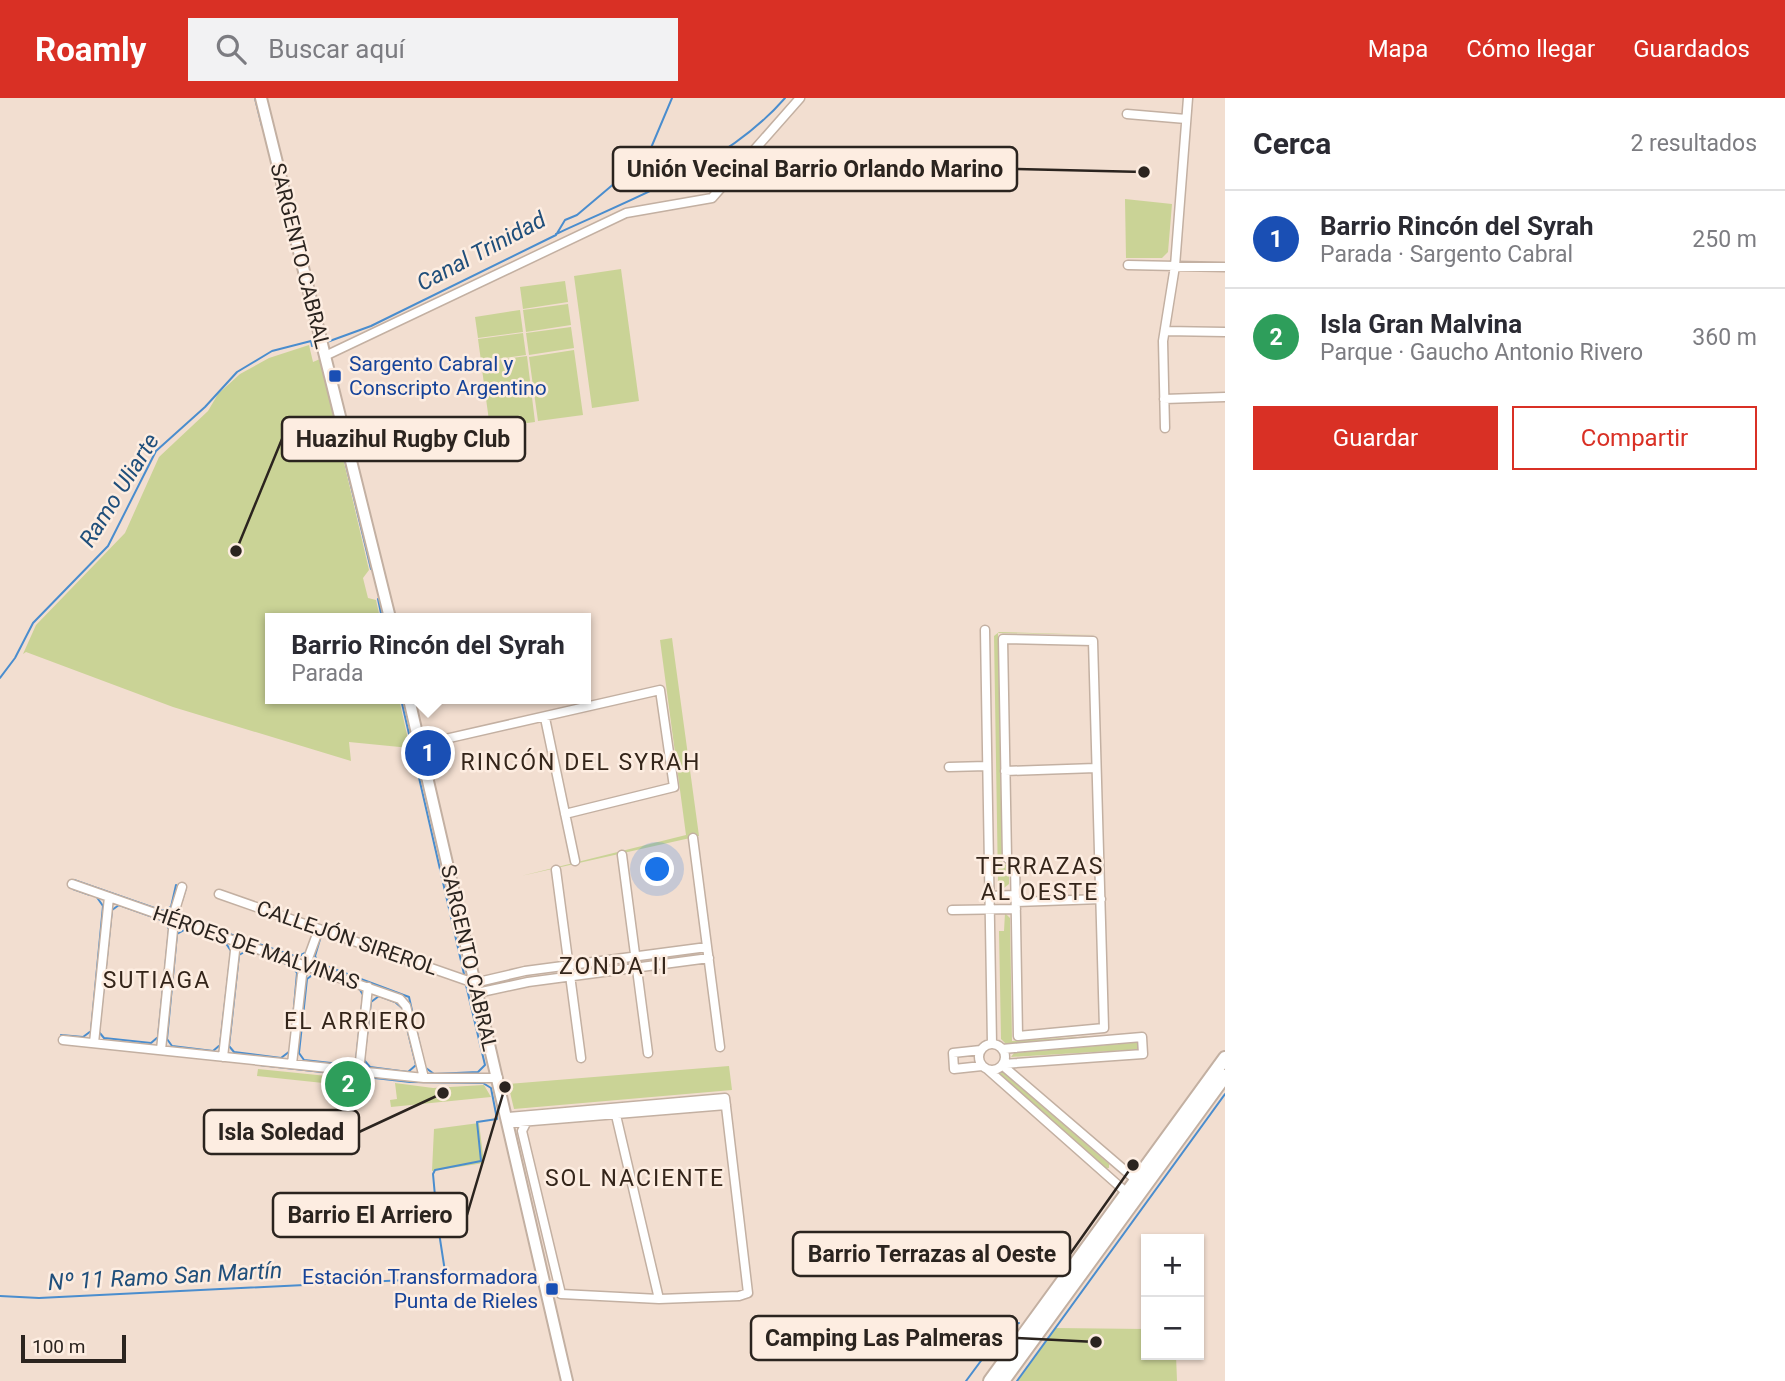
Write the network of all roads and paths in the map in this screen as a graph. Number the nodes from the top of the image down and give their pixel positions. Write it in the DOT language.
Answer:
graph roads {
  1 [pos="261,98"];
  2 [pos="800,98"];
  3 [pos="1188,98"];
  4 [pos="1127,114"];
  5 [pos="1186,119"];
  6 [pos="1128,265"];
  7 [pos="1175,266"];
  8 [pos="1225,267"];
  9 [pos="1165,331"];
  10 [pos="1225,332"];
  11 [pos="323,348"];
  12 [pos="1225,397"];
  13 [pos="1164,399"];
  14 [pos="1165,428"];
  15 [pos="389,613"];
  16 [pos="985,630"];
  17 [pos="410,704"];
  18 [pos="545,718"];
  19 [pos="420,748"];
  20 [pos="987,766"];
  21 [pos="948,767"];
  22 [pos="1096,768"];
  23 [pos="1005,771"];
  24 [pos="565,814"];
  25 [pos="693,838"];
  26 [pos="622,855"];
  27 [pos="575,861"];
  28 [pos="556,870"];
  29 [pos="72,884"];
  30 [pos="182,887"];
  31 [pos="219,894"];
  32 [pos="989,896"];
  33 [pos="109,897"];
  34 [pos="1101,899"];
  35 [pos="1016,902"];
  36 [pos="989,909"];
  37 [pos="951,910"];
  38 [pos="174,920"];
  39 [pos="317,934"];
  40 [pos="236,942"];
  41 [pos="707,947"];
  42 [pos="635,957"];
  43 [pos="709,958"];
  44 [pos="569,965"];
  45 [pos="305,966"];
  46 [pos="637,968"];
  47 [pos="570,976"];
  48 [pos="368,988"];
  49 [pos="476,988"];
  50 [pos="63,1040"];
  51 [pos="94,1043"];
  52 [pos="992,1044"];
  53 [pos="720,1047"];
  54 [pos="1002,1049"];
  55 [pos="161,1050"];
  56 [pos="981,1050"];
  57 [pos="648,1053"];
  58 [pos="223,1057"];
  59 [pos="581,1058"];
  60 [pos="1225,1058"];
  61 [pos="292,1064"];
  62 [pos="1003,1065"];
  63 [pos="984,1067"];
  64 [pos="359,1071"];
  65 [pos="1225,1076"];
  66 [pos="424,1078"];
  67 [pos="498,1078"];
  68 [pos="615,1111"];
  69 [pos="546,1116"];
  70 [pos="507,1120"];
  71 [pos="527,1121"];
  72 [pos="1136,1180"];
  73 [pos="1127,1193"];
  74 [pos="659,1299"];
  75 [pos="567,1381"];
  76 [pos="990,1381"];
  77 [pos="1003,1381"];
  1 -- 11 [label="main road, SARGENTO CABRAL"];
  2 -- 11 [label="street"];
  3 -- 5 [label="street"];
  4 -- 5 [label="street"];
  5 -- 7 [label="street"];
  6 -- 7 [label="street"];
  7 -- 8 [label="street"];
  7 -- 9 [label="street"];
  9 -- 10 [label="street"];
  9 -- 13 [label="street"];
  11 -- 15 [label="main road, SARGENTO CABRAL"];
  12 -- 13 [label="street"];
  13 -- 14 [label="street"];
  16 -- 20 [label="street"];
  17 -- 19 [label="main road, SARGENTO CABRAL"];
  18 -- 19 [label="street"];
  18 -- 24 [label="street"];
  18 -- 24 [label="street"];
  19 -- 49 [label="main road, SARGENTO CABRAL"];
  20 -- 21 [label="street"];
  20 -- 32 [label="street"];
  22 -- 23 [label="street"];
  22 -- 23 [label="street"];
  22 -- 34 [label="street"];
  23 -- 35 [label="street"];
  24 -- 27 [label="street"];
  25 -- 41 [label="street"];
  26 -- 42 [label="street"];
  28 -- 44 [label="street"];
  29 -- 33 [label="street, HÉROES DE MALVINAS"];
  30 -- 38 [label="street"];
  31 -- 49 [label="street, CALLEJÓN SIREROL"];
  32 -- 35 [label="street"];
  32 -- 36 [label="street"];
  33 -- 38 [label="street, HÉROES DE MALVINAS"];
  33 -- 51 [label="street"];
  34 -- 35 [label="street"];
  34 -- 35 [label="street"];
  35 -- 36 [label="street"];
  36 -- 37 [label="street"];
  36 -- 52 [label="street"];
  38 -- 40 [label="street, HÉROES DE MALVINAS"];
  38 -- 55 [label="street"];
  39 -- 45 [label="street"];
  40 -- 45 [label="street, HÉROES DE MALVINAS"];
  40 -- 58 [label="street"];
  41 -- 42 [label="street"];
  41 -- 43 [label="street"];
  42 -- 44 [label="street"];
  42 -- 46 [label="street"];
  43 -- 46 [label="street"];
  43 -- 53 [label="street"];
  44 -- 47 [label="street"];
  44 -- 49 [label="street"];
  45 -- 48 [label="street, HÉROES DE MALVINAS"];
  45 -- 61 [label="street"];
  46 -- 47 [label="street"];
  46 -- 57 [label="street"];
  47 -- 49 [label="street"];
  47 -- 59 [label="street"];
  48 -- 64 [label="street"];
  48 -- 66 [label="street, HÉROES DE MALVINAS"];
  49 -- 67 [label="main road, SARGENTO CABRAL"];
  50 -- 51 [label="street"];
  51 -- 55 [label="street"];
  52 -- 54 [label="street"];
  52 -- 56 [label="street"];
  54 -- 62 [label="street"];
  54 -- 62 [label="street"];
  55 -- 58 [label="street"];
  56 -- 63 [label="street"];
  56 -- 63 [label="street"];
  58 -- 61 [label="street"];
  60 -- 72 [label="main road"];
  61 -- 64 [label="street"];
  62 -- 63 [label="street"];
  62 -- 72 [label="street"];
  63 -- 73 [label="street"];
  64 -- 66 [label="street"];
  65 -- 77 [label="main road"];
  66 -- 67 [label="street"];
  67 -- 70 [label="main road, SARGENTO CABRAL"];
  68 -- 69 [label="street"];
  68 -- 74 [label="street"];
  68 -- 74 [label="street"];
  69 -- 70 [label="street"];
  69 -- 71 [label="street"];
  70 -- 71 [label="street"];
  70 -- 75 [label="main road, SARGENTO CABRAL"];
  71 -- 74 [label="street"];
  72 -- 73 [label="main road"];
  73 -- 76 [label="main road"];
}
